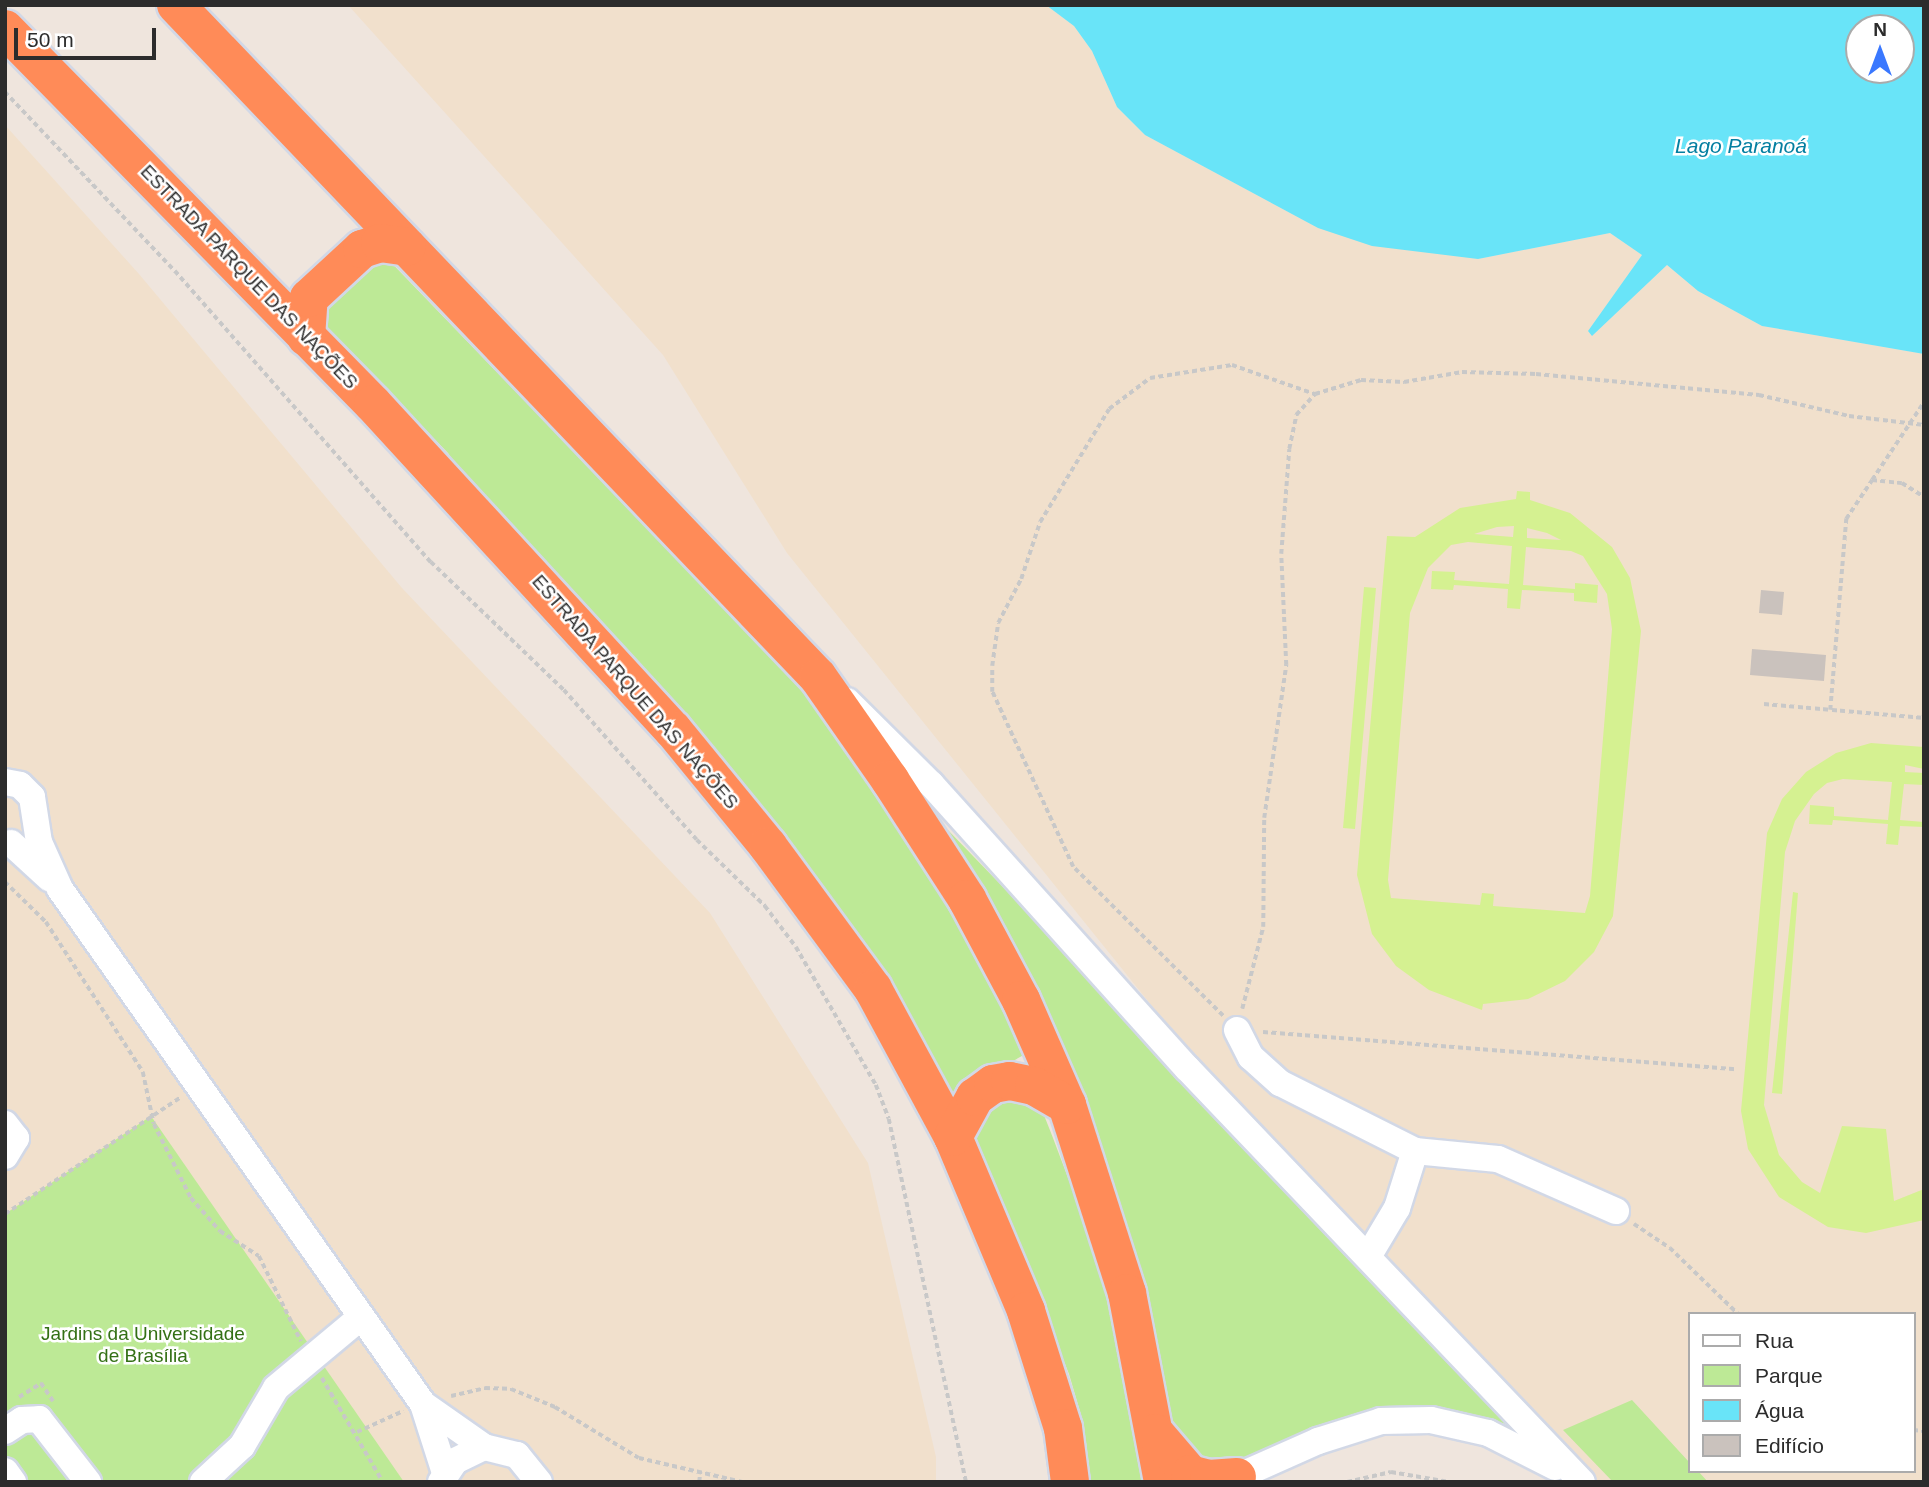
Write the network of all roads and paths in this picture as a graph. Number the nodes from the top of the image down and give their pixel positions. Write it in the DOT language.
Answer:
graph roads {
  1 [pos="176,5"];
  2 [pos="5,29"];
  3 [pos="5,92"];
  4 [pos="352,188"];
  5 [pos="407,247"];
  6 [pos="260,288"];
  7 [pos="306,337"];
  8 [pos="1315,394"];
  9 [pos="1924,402"];
  10 [pos="1908,423"];
  11 [pos="1924,425"];
  12 [pos="1872,480"];
  13 [pos="1924,497"];
  14 [pos="818,677"];
  15 [pos="1764,704"];
  16 [pos="1830,710"];
  17 [pos="1924,718"];
  18 [pos="5,782"];
  19 [pos="35,822"];
  20 [pos="8,843"];
  21 [pos="5,883"];
  22 [pos="60,889"];
  23 [pos="1237,1030"];
  24 [pos="1736,1069"];
  25 [pos="186,1094"];
  26 [pos="1067,1105"];
  27 [pos="151,1116"];
  28 [pos="5,1124"];
  29 [pos="953,1137"];
  30 [pos="1415,1151"];
  31 [pos="5,1156"];
  32 [pos="1616,1211"];
  33 [pos="5,1214"];
  34 [pos="1369,1255"];
  35 [pos="1736,1312"];
  36 [pos="361,1317"];
  37 [pos="303,1347"];
  38 [pos="321,1377"];
  39 [pos="423,1404"];
  40 [pos="5,1431"];
  41 [pos="357,1432"];
  42 [pos="1155,1433"];
  43 [pos="484,1447"];
  44 [pos="5,1471"];
  45 [pos="700,1472"];
  46 [pos="443,1478"];
  47 [pos="1235,1479"];
  48 [pos="215,1480"];
  49 [pos="1069,1480"];
  50 [pos="540,1481"];
  51 [pos="13,1482"];
  52 [pos="89,1482"];
  53 [pos="383,1482"];
  54 [pos="699,1482"];
  55 [pos="742,1482"];
  56 [pos="966,1482"];
  57 [pos="1163,1482"];
  58 [pos="1347,1482"];
  59 [pos="1449,1482"];
  60 [pos="1579,1482"];
  1 -- 4 [label="highway"];
  2 -- 6 [label="highway, ESTRADA PARQUE DAS NAÇÕES"];
  3 -- 56 [label="path"];
  4 -- 5 [label="highway"];
  4 -- 6 [label="highway"];
  5 -- 7 [label="highway"];
  5 -- 14 [label="highway"];
  6 -- 7 [label="highway, ESTRADA PARQUE DAS NAÇÕES"];
  7 -- 29 [label="highway, ESTRADA PARQUE DAS NAÇÕES"];
  8 -- 10 [label="path"];
  8 -- 23 [label="path"];
  8 -- 23 [label="path"];
  9 -- 10 [label="path"];
  10 -- 11 [label="path"];
  10 -- 12 [label="path"];
  12 -- 13 [label="path"];
  12 -- 16 [label="path"];
  14 -- 26 [label="highway"];
  14 -- 34 [label="street"];
  15 -- 16 [label="path"];
  16 -- 17 [label="path"];
  18 -- 19 [label="street"];
  19 -- 20 [label="street"];
  19 -- 22 [label="street"];
  20 -- 22 [label="street"];
  21 -- 27 [label="path"];
  22 -- 36 [label="street"];
  23 -- 24 [label="path"];
  23 -- 30 [label="street"];
  25 -- 27 [label="path"];
  26 -- 29 [label="highway"];
  26 -- 42 [label="highway"];
  27 -- 33 [label="path"];
  27 -- 37 [label="path"];
  28 -- 31 [label="street"];
  29 -- 49 [label="highway, ESTRADA PARQUE DAS NAÇÕES"];
  30 -- 32 [label="street"];
  30 -- 34 [label="street"];
  32 -- 35 [label="path"];
  34 -- 60 [label="street"];
  36 -- 39 [label="street"];
  36 -- 48 [label="street"];
  38 -- 41 [label="path"];
  39 -- 41 [label="path"];
  39 -- 43 [label="street"];
  39 -- 45 [label="path"];
  39 -- 46 [label="street"];
  40 -- 52 [label="street"];
  41 -- 53 [label="path"];
  42 -- 47 [label="highway"];
  42 -- 57 [label="highway"];
  43 -- 46 [label="street"];
  43 -- 50 [label="street"];
  44 -- 51 [label="street"];
  45 -- 54 [label="path"];
  45 -- 55 [label="path"];
  47 -- 60 [label="street"];
  58 -- 59 [label="path"];
}
